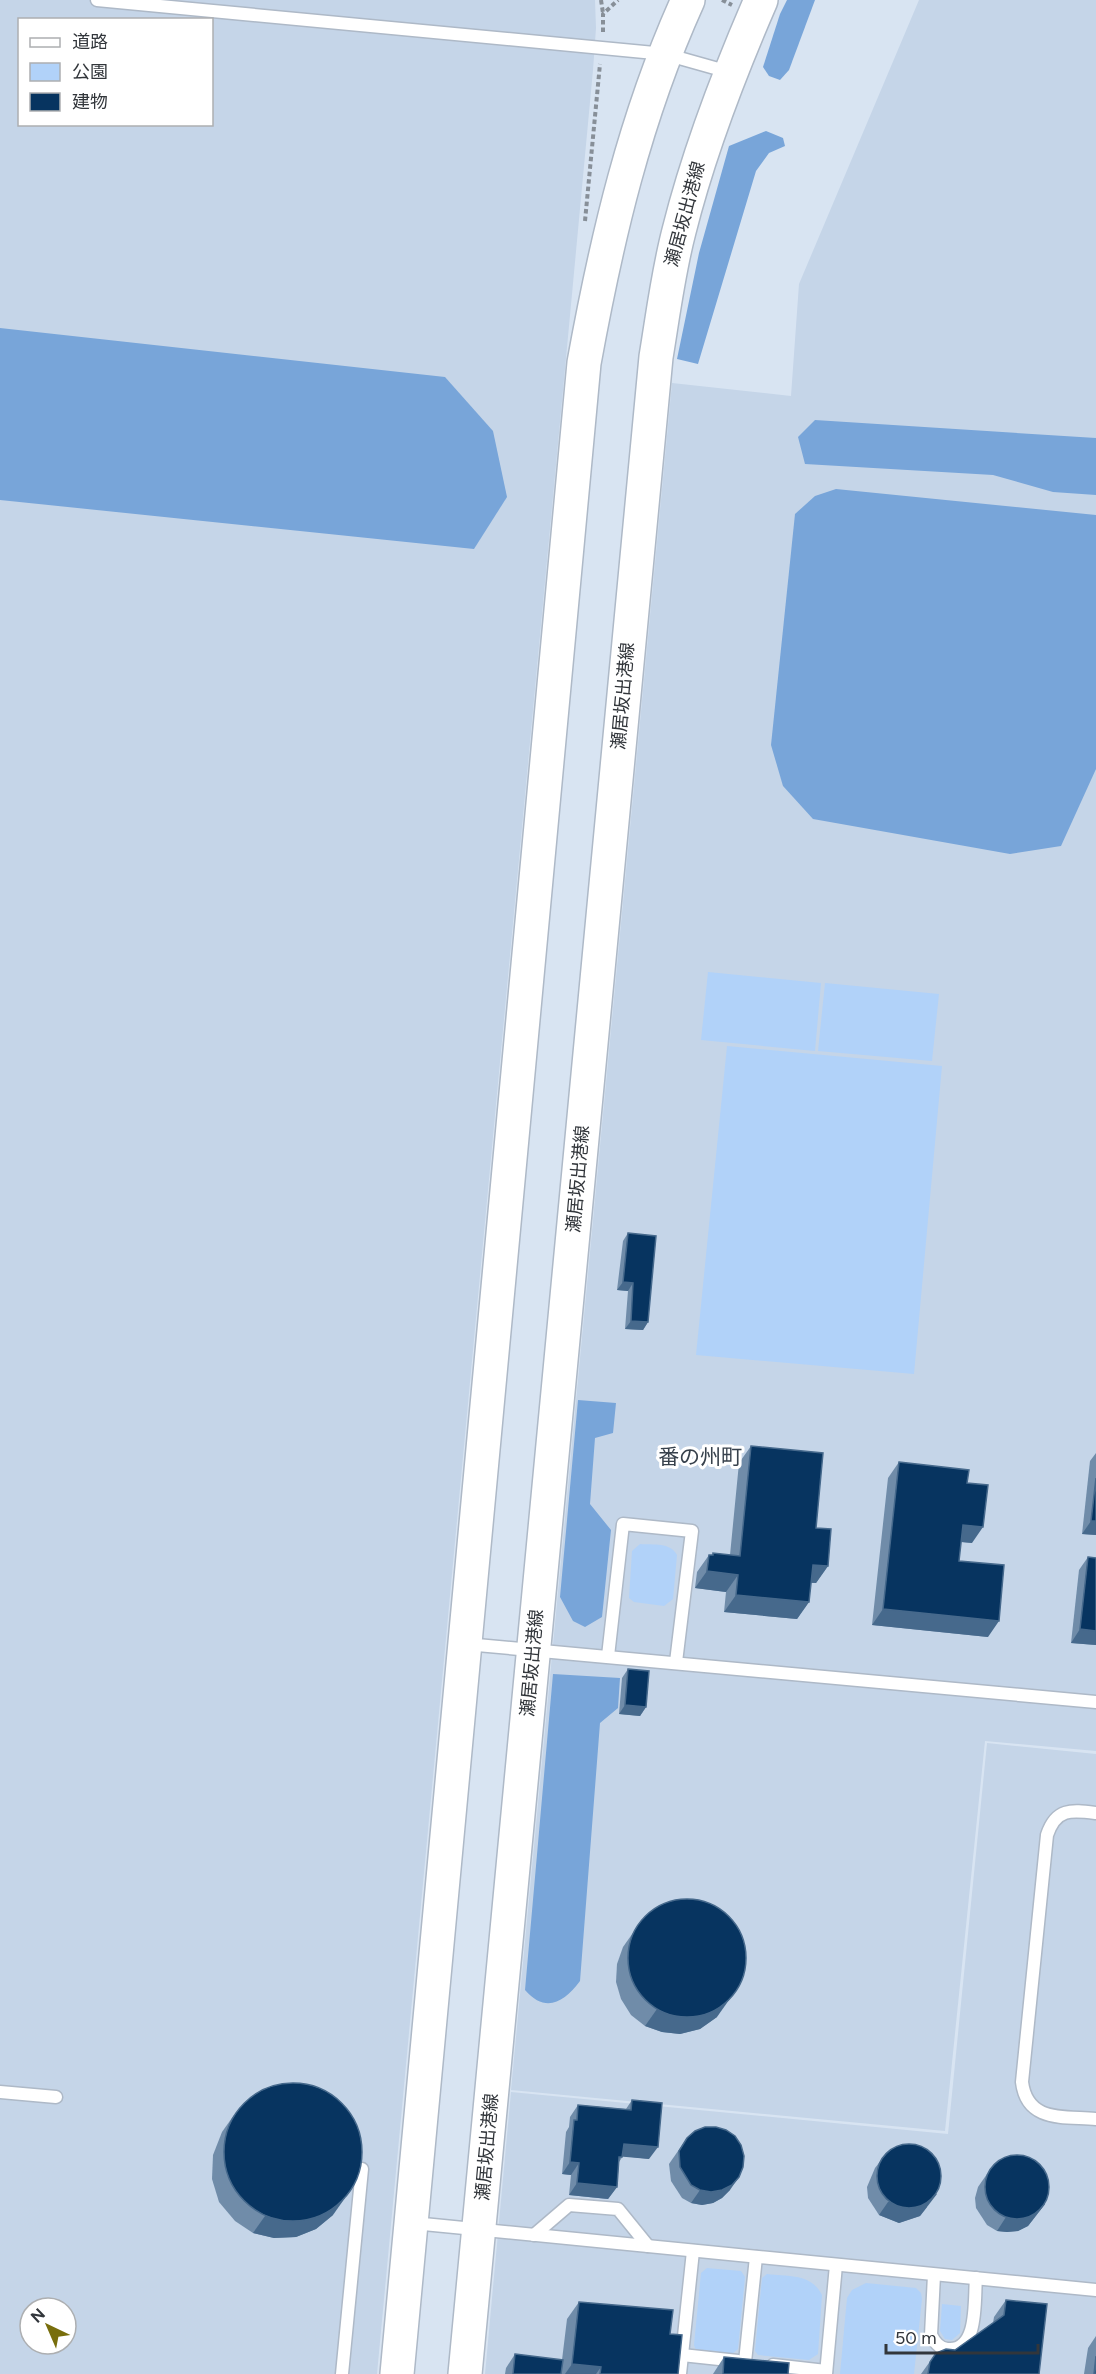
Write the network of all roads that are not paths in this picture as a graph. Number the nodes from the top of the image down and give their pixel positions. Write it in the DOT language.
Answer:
graph roads {
  1 [pos="97,0"];
  2 [pos="688,0"];
  3 [pos="761,0"];
  4 [pos="665,54"];
  5 [pos="729,72"];
  6 [pos="465,1644"];
  7 [pos="533,1649"];
  8 [pos="608,1656"];
  9 [pos="676,1662"];
  10 [pos="1096,1702"];
  11 [pos="1096,1813"];
  12 [pos="0,2092"];
  13 [pos="56,2097"];
  14 [pos="1096,2119"];
  15 [pos="362,2169"];
  16 [pos="411,2223"];
  17 [pos="479,2229"];
  18 [pos="534,2235"];
  19 [pos="648,2246"];
  20 [pos="693,2251"];
  21 [pos="756,2257"];
  22 [pos="836,2265"];
  23 [pos="934,2275"];
  24 [pos="976,2278"];
  25 [pos="1096,2290"];
  26 [pos="682,2355"];
  27 [pos="745,2362"];
  28 [pos="826,2373"];
  29 [pos="342,2374"];
  30 [pos="397,2374"];
  31 [pos="465,2374"];
  32 [pos="680,2374"];
  1 -- 4 [label="lane"];
  2 -- 4 [label="main road"];
  3 -- 5 [label="main road, 瀬居坂出港線"];
  4 -- 5 [label="lane"];
  4 -- 6 [label="main road"];
  5 -- 7 [label="main road, 瀬居坂出港線"];
  6 -- 7 [label="lane"];
  6 -- 16 [label="main road"];
  7 -- 8 [label="lane"];
  7 -- 17 [label="main road, 瀬居坂出港線"];
  8 -- 9 [label="lane"];
  8 -- 9 [label="lane"];
  9 -- 10 [label="lane"];
  11 -- 14 [label="lane"];
  12 -- 13 [label="lane"];
  15 -- 29 [label="lane"];
  16 -- 17 [label="lane"];
  16 -- 30 [label="main road"];
  17 -- 18 [label="lane"];
  17 -- 31 [label="main road, 瀬居坂出港線"];
  18 -- 19 [label="lane"];
  18 -- 19 [label="lane"];
  19 -- 20 [label="lane"];
  20 -- 21 [label="lane"];
  20 -- 26 [label="lane"];
  21 -- 22 [label="lane"];
  21 -- 27 [label="lane"];
  22 -- 23 [label="lane"];
  22 -- 28 [label="lane"];
  23 -- 24 [label="lane"];
  23 -- 24 [label="lane"];
  24 -- 25 [label="lane"];
  26 -- 27 [label="lane"];
  26 -- 32 [label="lane"];
  27 -- 28 [label="lane"];
}
